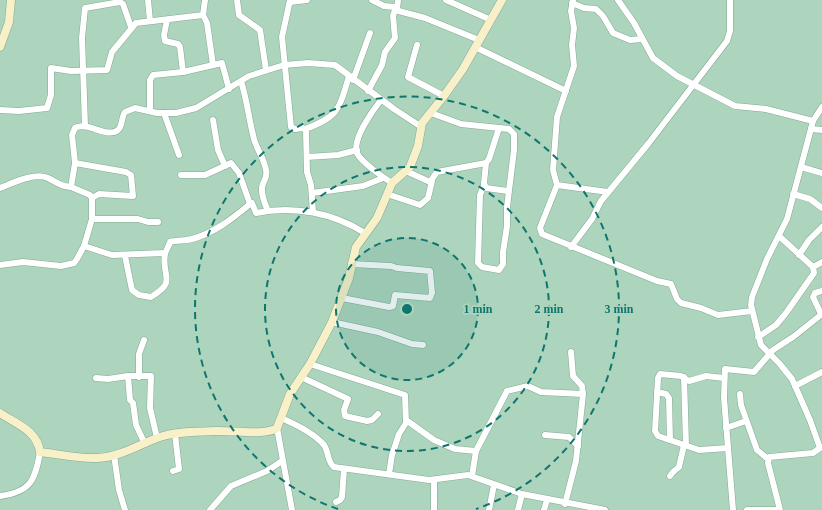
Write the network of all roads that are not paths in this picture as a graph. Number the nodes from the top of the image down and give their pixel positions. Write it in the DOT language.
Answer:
graph roads {
  1 [pos="11,0"];
  2 [pos="148,0"];
  3 [pos="205,0"];
  4 [pos="237,0"];
  5 [pos="307,0"];
  6 [pos="372,0"];
  7 [pos="391,0"];
  8 [pos="398,0"];
  9 [pos="446,0"];
  10 [pos="502,0"];
  11 [pos="618,0"];
  12 [pos="730,0"];
  13 [pos="290,1"];
  14 [pos="572,1"];
  15 [pos="395,9"];
  16 [pos="203,15"];
  17 [pos="167,20"];
  18 [pos="491,20"];
  19 [pos="150,21"];
  20 [pos="131,27"];
  21 [pos="370,33"];
  22 [pos="2,38"];
  23 [pos="642,39"];
  24 [pos="478,44"];
  25 [pos="418,45"];
  26 [pos="0,47"];
  27 [pos="213,65"];
  28 [pos="284,65"];
  29 [pos="84,70"];
  30 [pos="266,70"];
  31 [pos="183,72"];
  32 [pos="351,78"];
  33 [pos="241,81"];
  34 [pos="695,86"];
  35 [pos="229,89"];
  36 [pos="368,91"];
  37 [pos="566,91"];
  38 [pos="444,96"];
  39 [pos="381,100"];
  40 [pos="822,108"];
  41 [pos="0,110"];
  42 [pos="150,111"];
  43 [pos="164,113"];
  44 [pos="431,113"];
  45 [pos="213,120"];
  46 [pos="813,121"];
  47 [pos="85,126"];
  48 [pos="420,126"];
  49 [pos="499,128"];
  50 [pos="305,129"];
  51 [pos="811,129"];
  52 [pos="822,130"];
  53 [pos="357,150"];
  54 [pos="179,155"];
  55 [pos="307,156"];
  56 [pos="75,163"];
  57 [pos="486,163"];
  58 [pos="225,166"];
  59 [pos="801,167"];
  60 [pos="408,172"];
  61 [pos="822,173"];
  62 [pos="181,175"];
  63 [pos="383,178"];
  64 [pos="432,181"];
  65 [pos="392,184"];
  66 [pos="484,185"];
  67 [pos="557,185"];
  68 [pos="71,187"];
  69 [pos="0,188"];
  70 [pos="508,191"];
  71 [pos="608,192"];
  72 [pos="312,193"];
  73 [pos="387,194"];
  74 [pos="793,194"];
  75 [pos="92,198"];
  76 [pos="250,204"];
  77 [pos="822,208"];
  78 [pos="268,211"];
  79 [pos="313,212"];
  80 [pos="92,219"];
  81 [pos="158,222"];
  82 [pos="822,227"];
  83 [pos="366,233"];
  84 [pos="779,236"];
  85 [pos="84,246"];
  86 [pos="571,246"];
  87 [pos="165,253"];
  88 [pos="799,254"];
  89 [pos="125,256"];
  90 [pos="822,262"];
  91 [pos="351,264"];
  92 [pos="0,265"];
  93 [pos="813,267"];
  94 [pos="822,291"];
  95 [pos="342,298"];
  96 [pos="752,311"];
  97 [pos="821,314"];
  98 [pos="332,322"];
  99 [pos="758,337"];
  100 [pos="144,340"];
  101 [pos="423,345"];
  102 [pos="572,352"];
  103 [pos="770,354"];
  104 [pos="310,364"];
  105 [pos="822,372"];
  106 [pos="128,376"];
  107 [pos="139,376"];
  108 [pos="301,377"];
  109 [pos="684,377"];
  110 [pos="96,378"];
  111 [pos="724,378"];
  112 [pos="795,386"];
  113 [pos="657,392"];
  114 [pos="584,394"];
  115 [pos="740,394"];
  116 [pos="0,413"];
  117 [pos="378,414"];
  118 [pos="281,418"];
  119 [pos="406,420"];
  120 [pos="746,421"];
  121 [pos="277,428"];
  122 [pos="726,428"];
  123 [pos="175,434"];
  124 [pos="545,435"];
  125 [pos="157,438"];
  126 [pos="670,440"];
  127 [pos="820,441"];
  128 [pos="145,444"];
  129 [pos="685,445"];
  130 [pos="578,446"];
  131 [pos="728,448"];
  132 [pos="476,451"];
  133 [pos="40,452"];
  134 [pos="114,455"];
  135 [pos="768,459"];
  136 [pos="282,461"];
  137 [pos="344,469"];
  138 [pos="173,471"];
  139 [pos="389,474"];
  140 [pos="472,476"];
  141 [pos="670,476"];
  142 [pos="434,480"];
  143 [pos="494,485"];
  144 [pos="522,494"];
  145 [pos="0,496"];
  146 [pos="547,500"];
  147 [pos="336,502"];
  148 [pos="565,504"];
  149 [pos="126,510"];
  150 [pos="210,510"];
  151 [pos="292,510"];
  152 [pos="434,510"];
  153 [pos="489,510"];
  154 [pos="518,510"];
  155 [pos="544,510"];
  156 [pos="605,510"];
  157 [pos="733,510"];
  158 [pos="748,510"];
  1 -- 22 [label="street"];
  2 -- 19 [label="street"];
  3 -- 16 [label="street"];
  4 -- 30 [label="street"];
  5 -- 13 [label="street"];
  6 -- 15 [label="street"];
  7 -- 15 [label="street"];
  8 -- 15 [label="street"];
  9 -- 18 [label="street"];
  10 -- 18 [label="street"];
  11 -- 23 [label="street"];
  12 -- 34 [label="street"];
  13 -- 28 [label="street"];
  14 -- 23 [label="street"];
  14 -- 37 [label="street"];
  15 -- 24 [label="street"];
  15 -- 36 [label="street"];
  16 -- 17 [label="street"];
  16 -- 27 [label="street"];
  17 -- 19 [label="street"];
  17 -- 31 [label="street"];
  18 -- 24 [label="street"];
  19 -- 20 [label="street"];
  20 -- 29 [label="street"];
  20 -- 29 [label="street"];
  21 -- 32 [label="street"];
  22 -- 26 [label="street"];
  23 -- 34 [label="street"];
  24 -- 37 [label="street"];
  24 -- 38 [label="street"];
  25 -- 38 [label="street"];
  27 -- 31 [label="street"];
  27 -- 35 [label="street"];
  28 -- 30 [label="street"];
  28 -- 32 [label="street"];
  28 -- 50 [label="street"];
  29 -- 41 [label="street"];
  29 -- 47 [label="street"];
  30 -- 33 [label="street"];
  31 -- 42 [label="street"];
  32 -- 36 [label="street"];
  32 -- 50 [label="street"];
  33 -- 35 [label="street"];
  33 -- 78 [label="street"];
  34 -- 46 [label="street"];
  34 -- 71 [label="street"];
  35 -- 43 [label="street"];
  36 -- 39 [label="street"];
  37 -- 67 [label="street"];
  38 -- 44 [label="street"];
  39 -- 48 [label="street"];
  39 -- 53 [label="street"];
  40 -- 46 [label="street"];
  42 -- 43 [label="street"];
  42 -- 47 [label="street"];
  43 -- 54 [label="street"];
  44 -- 48 [label="street"];
  44 -- 49 [label="street"];
  45 -- 58 [label="street"];
  46 -- 51 [label="street"];
  47 -- 56 [label="street"];
  48 -- 60 [label="street"];
  49 -- 57 [label="street"];
  49 -- 70 [label="street"];
  50 -- 55 [label="street"];
  51 -- 52 [label="street"];
  51 -- 59 [label="street"];
  53 -- 55 [label="street"];
  53 -- 63 [label="street"];
  55 -- 72 [label="street"];
  56 -- 68 [label="street"];
  56 -- 75 [label="street"];
  57 -- 64 [label="street"];
  57 -- 66 [label="street"];
  58 -- 62 [label="street"];
  58 -- 76 [label="street"];
  59 -- 61 [label="street"];
  59 -- 74 [label="street"];
  60 -- 64 [label="street"];
  60 -- 65 [label="street"];
  63 -- 65 [label="street"];
  63 -- 72 [label="street"];
  64 -- 73 [label="street"];
  65 -- 73 [label="street"];
  66 -- 70 [label="street"];
  66 -- 70 [label="street"];
  67 -- 71 [label="street"];
  67 -- 86 [label="street"];
  68 -- 69 [label="street"];
  68 -- 75 [label="street"];
  71 -- 86 [label="street"];
  72 -- 79 [label="street"];
  73 -- 83 [label="street"];
  74 -- 77 [label="street"];
  74 -- 84 [label="street"];
  75 -- 80 [label="street"];
  76 -- 78 [label="street"];
  76 -- 87 [label="street"];
  78 -- 79 [label="street"];
  79 -- 83 [label="street"];
  80 -- 81 [label="street"];
  80 -- 85 [label="street"];
  82 -- 88 [label="street"];
  83 -- 91 [label="street"];
  84 -- 88 [label="street"];
  84 -- 96 [label="street"];
  85 -- 89 [label="street"];
  85 -- 92 [label="street"];
  86 -- 96 [label="street"];
  87 -- 89 [label="street"];
  87 -- 89 [label="street"];
  88 -- 93 [label="street"];
  90 -- 93 [label="street"];
  91 -- 95 [label="street"];
  91 -- 95 [label="street"];
  93 -- 99 [label="street"];
  94 -- 97 [label="street"];
  95 -- 98 [label="street"];
  96 -- 99 [label="street"];
  97 -- 103 [label="street"];
  98 -- 101 [label="street"];
  98 -- 104 [label="street"];
  99 -- 103 [label="street"];
  100 -- 107 [label="street"];
  102 -- 114 [label="street"];
  103 -- 111 [label="street"];
  103 -- 112 [label="street"];
  104 -- 108 [label="street"];
  104 -- 119 [label="street"];
  105 -- 112 [label="street"];
  106 -- 107 [label="street"];
  106 -- 110 [label="street"];
  106 -- 128 [label="street"];
  107 -- 125 [label="street"];
  108 -- 117 [label="street"];
  108 -- 118 [label="street"];
  109 -- 111 [label="street"];
  109 -- 113 [label="street"];
  109 -- 129 [label="street"];
  111 -- 122 [label="street"];
  112 -- 127 [label="street"];
  113 -- 126 [label="street"];
  113 -- 126 [label="street"];
  114 -- 130 [label="street"];
  114 -- 132 [label="street"];
  115 -- 120 [label="street"];
  116 -- 133 [label="street"];
  118 -- 121 [label="street"];
  118 -- 137 [label="street"];
  119 -- 132 [label="street"];
  119 -- 139 [label="street"];
  120 -- 122 [label="street"];
  120 -- 135 [label="street"];
  121 -- 123 [label="street"];
  121 -- 136 [label="street"];
  122 -- 131 [label="street"];
  123 -- 125 [label="street"];
  123 -- 138 [label="street"];
  124 -- 130 [label="street"];
  125 -- 128 [label="street"];
  126 -- 129 [label="street"];
  127 -- 135 [label="street"];
  128 -- 134 [label="street"];
  129 -- 131 [label="street"];
  129 -- 141 [label="street"];
  130 -- 148 [label="street"];
  131 -- 157 [label="street"];
  132 -- 140 [label="street"];
  133 -- 134 [label="street"];
  133 -- 145 [label="street"];
  134 -- 149 [label="street"];
  135 -- 158 [label="street"];
  136 -- 150 [label="street"];
  136 -- 151 [label="street"];
  137 -- 139 [label="street"];
  137 -- 147 [label="street"];
  139 -- 142 [label="street"];
  140 -- 142 [label="street"];
  140 -- 143 [label="street"];
  142 -- 152 [label="street"];
  143 -- 144 [label="street"];
  143 -- 153 [label="street"];
  144 -- 146 [label="street"];
  144 -- 154 [label="street"];
  146 -- 148 [label="street"];
  146 -- 155 [label="street"];
  148 -- 156 [label="street"];
}
